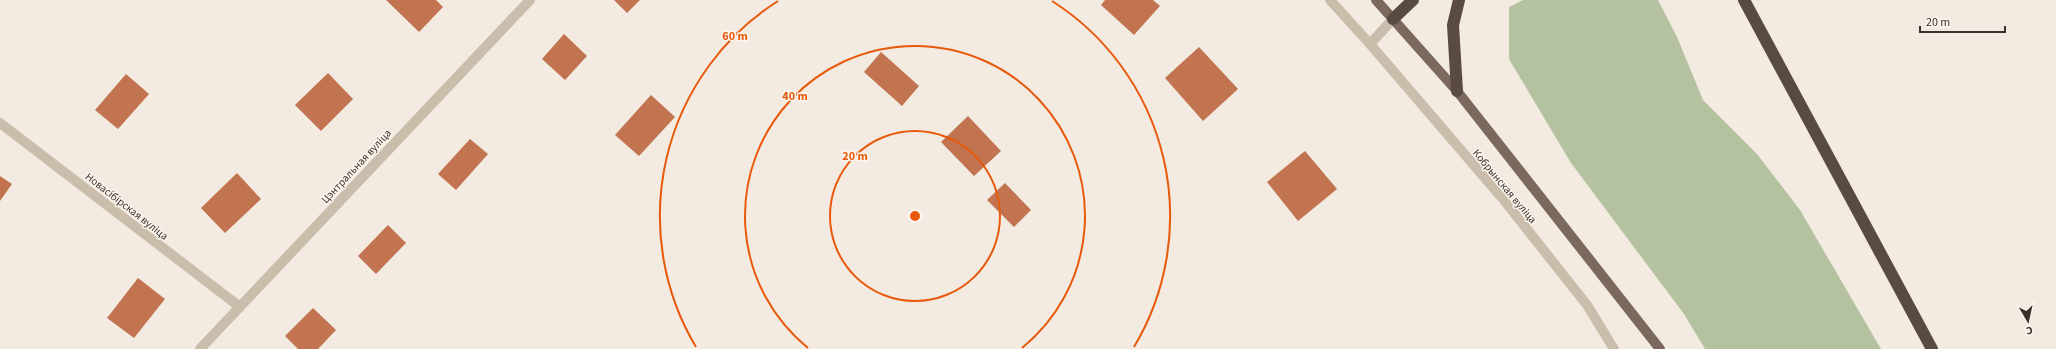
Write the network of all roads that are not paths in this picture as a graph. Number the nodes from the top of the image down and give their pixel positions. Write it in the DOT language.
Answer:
graph roads {
  1 [pos="530,0"];
  2 [pos="1330,0"];
  3 [pos="1376,0"];
  4 [pos="1413,0"];
  5 [pos="1459,0"];
  6 [pos="1744,0"];
  7 [pos="1393,19"];
  8 [pos="1370,44"];
  9 [pos="1457,91"];
  10 [pos="0,123"];
  11 [pos="240,307"];
  12 [pos="200,349"];
  13 [pos="1614,349"];
  14 [pos="1660,349"];
  15 [pos="1932,349"];
  1 -- 11 [label="street, Цэнтральная вуліца"];
  2 -- 8 [label="street, Кобрынская вуліца"];
  3 -- 7 [label="main road"];
  4 -- 7 [label="highway"];
  5 -- 9 [label="highway"];
  6 -- 15 [label="highway"];
  7 -- 8 [label="street"];
  7 -- 9 [label="main road"];
  8 -- 13 [label="street, Кобрынская вуліца"];
  9 -- 14 [label="main road"];
  10 -- 11 [label="street, Новасібірская вуліца"];
  11 -- 12 [label="street, Цэнтральная вуліца"];
}
